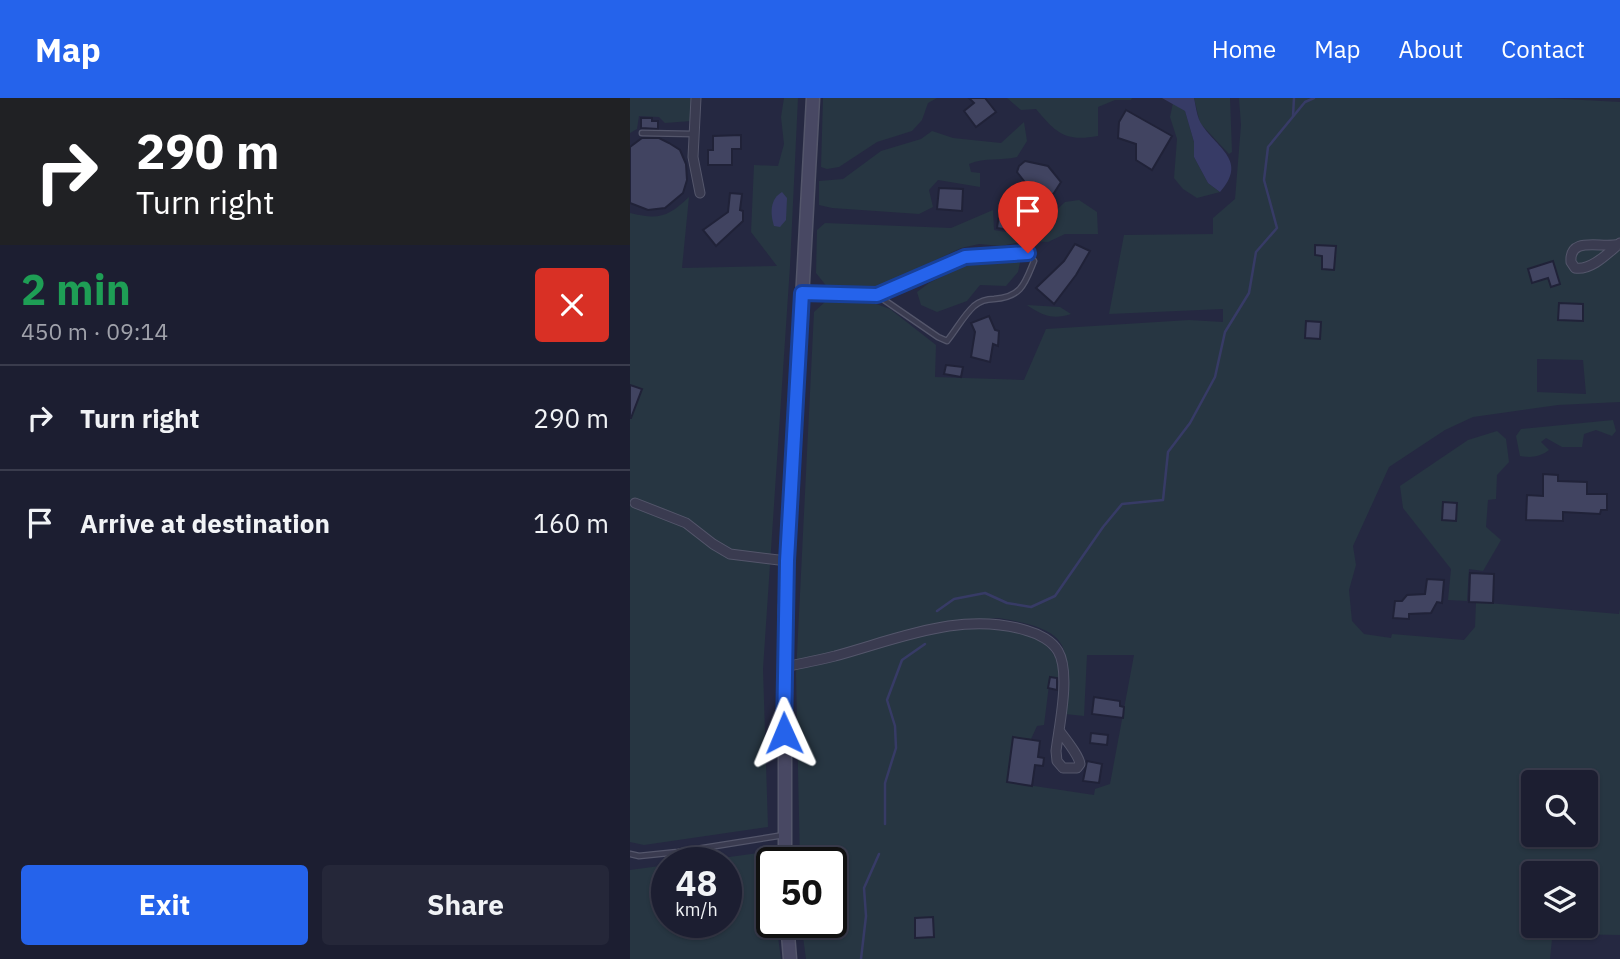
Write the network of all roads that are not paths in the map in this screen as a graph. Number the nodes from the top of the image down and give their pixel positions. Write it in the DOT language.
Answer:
graph roads {
  1 [pos="696,98"];
  2 [pos="813,98"];
  3 [pos="642,134"];
  4 [pos="694,134"];
  5 [pos="700,193"];
  6 [pos="1619,243"];
  7 [pos="802,293"];
  8 [pos="877,295"];
  9 [pos="635,503"];
  10 [pos="787,561"];
  11 [pos="783,667"];
  12 [pos="1059,730"];
  13 [pos="785,835"];
  14 [pos="785,847"];
  15 [pos="630,856"];
  16 [pos="788,938"];
  17 [pos="790,959"];
  1 -- 4 [label="street"];
  2 -- 7 [label="main road"];
  3 -- 4 [label="lane"];
  4 -- 5 [label="street"];
  6 -- 6 [label="street"];
  7 -- 8 [label="lane"];
  7 -- 10 [label="main road"];
  8 -- 8 [label="lane"];
  9 -- 10 [label="street"];
  10 -- 11 [label="main road"];
  11 -- 12 [label="street"];
  11 -- 13 [label="main road"];
  13 -- 14 [label="main road"];
  13 -- 15 [label="lane"];
  16 -- 17 [label="main road"];
}
